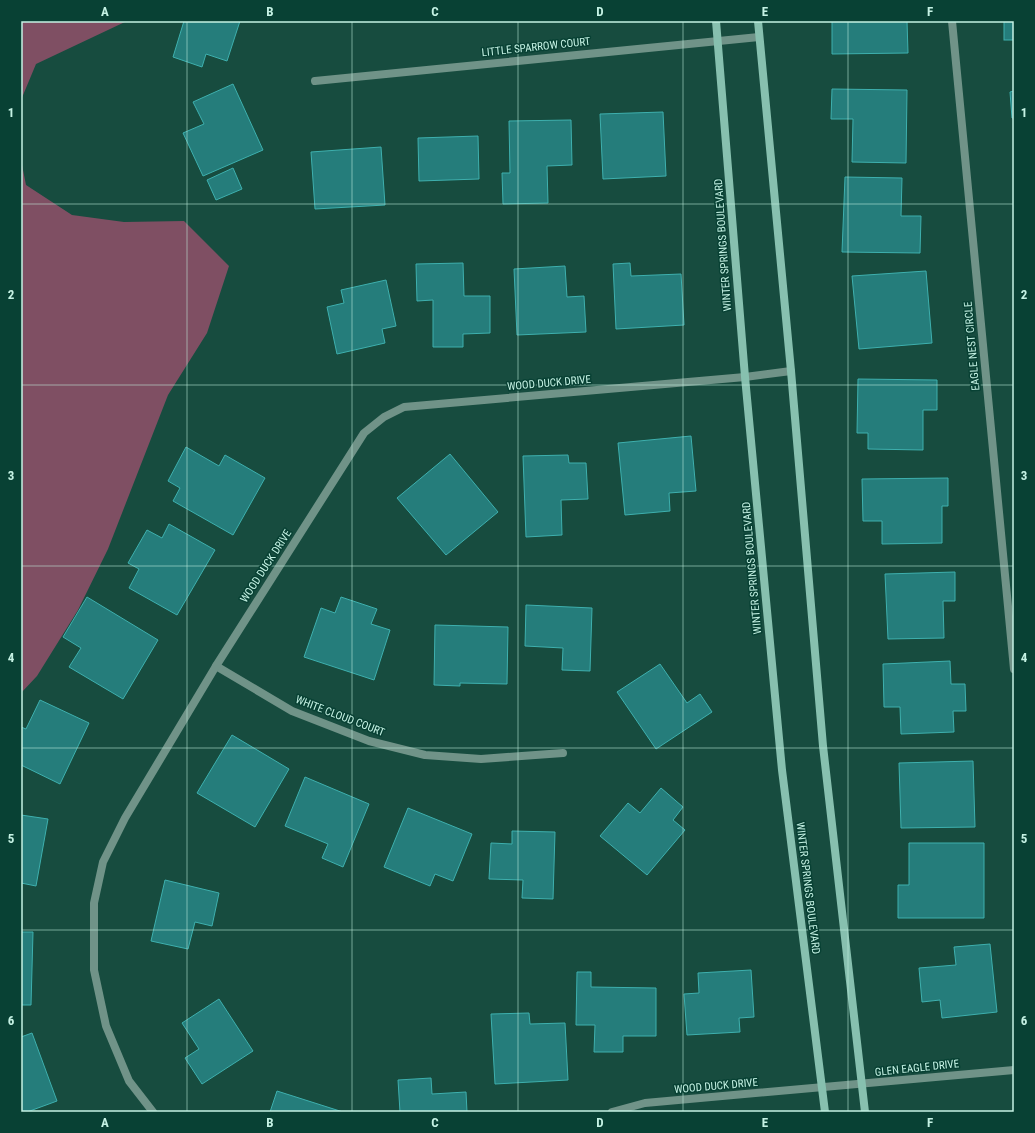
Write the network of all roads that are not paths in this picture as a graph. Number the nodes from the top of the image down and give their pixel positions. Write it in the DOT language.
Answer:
graph roads {
  1 [pos="716,21"];
  2 [pos="758,21"];
  3 [pos="952,21"];
  4 [pos="759,37"];
  5 [pos="718,40"];
  6 [pos="315,81"];
  7 [pos="791,372"];
  8 [pos="745,377"];
  9 [pos="1014,575"];
  10 [pos="1005,576"];
  11 [pos="216,666"];
  12 [pos="1014,669"];
  13 [pos="563,753"];
  14 [pos="1014,1070"];
  15 [pos="863,1084"];
  16 [pos="823,1088"];
  17 [pos="614,1111"];
  18 [pos="153,1112"];
  19 [pos="825,1112"];
  20 [pos="865,1112"];
  1 -- 5 [label="street, WINTER SPRINGS BOULEVARD"];
  2 -- 4 [label="street"];
  3 -- 10 [label="street, EAGLE NEST CIRCLE"];
  4 -- 5 [label="street, LITTLE SPARROW COURT"];
  4 -- 7 [label="street"];
  5 -- 6 [label="street, LITTLE SPARROW COURT"];
  5 -- 8 [label="street, WINTER SPRINGS BOULEVARD"];
  7 -- 8 [label="street, WOOD DUCK DRIVE"];
  7 -- 15 [label="street"];
  8 -- 11 [label="street, WOOD DUCK DRIVE"];
  8 -- 16 [label="street, WINTER SPRINGS BOULEVARD"];
  9 -- 10 [label="street"];
  10 -- 12 [label="street, EAGLE NEST CIRCLE"];
  11 -- 13 [label="street, WHITE CLOUD COURT"];
  11 -- 18 [label="street, WOOD DUCK DRIVE"];
  14 -- 15 [label="street, GLEN EAGLE DRIVE"];
  15 -- 16 [label="street, GLEN EAGLE DRIVE"];
  15 -- 20 [label="street"];
  16 -- 17 [label="street, WOOD DUCK DRIVE"];
  16 -- 19 [label="street, WINTER SPRINGS BOULEVARD"];
}
